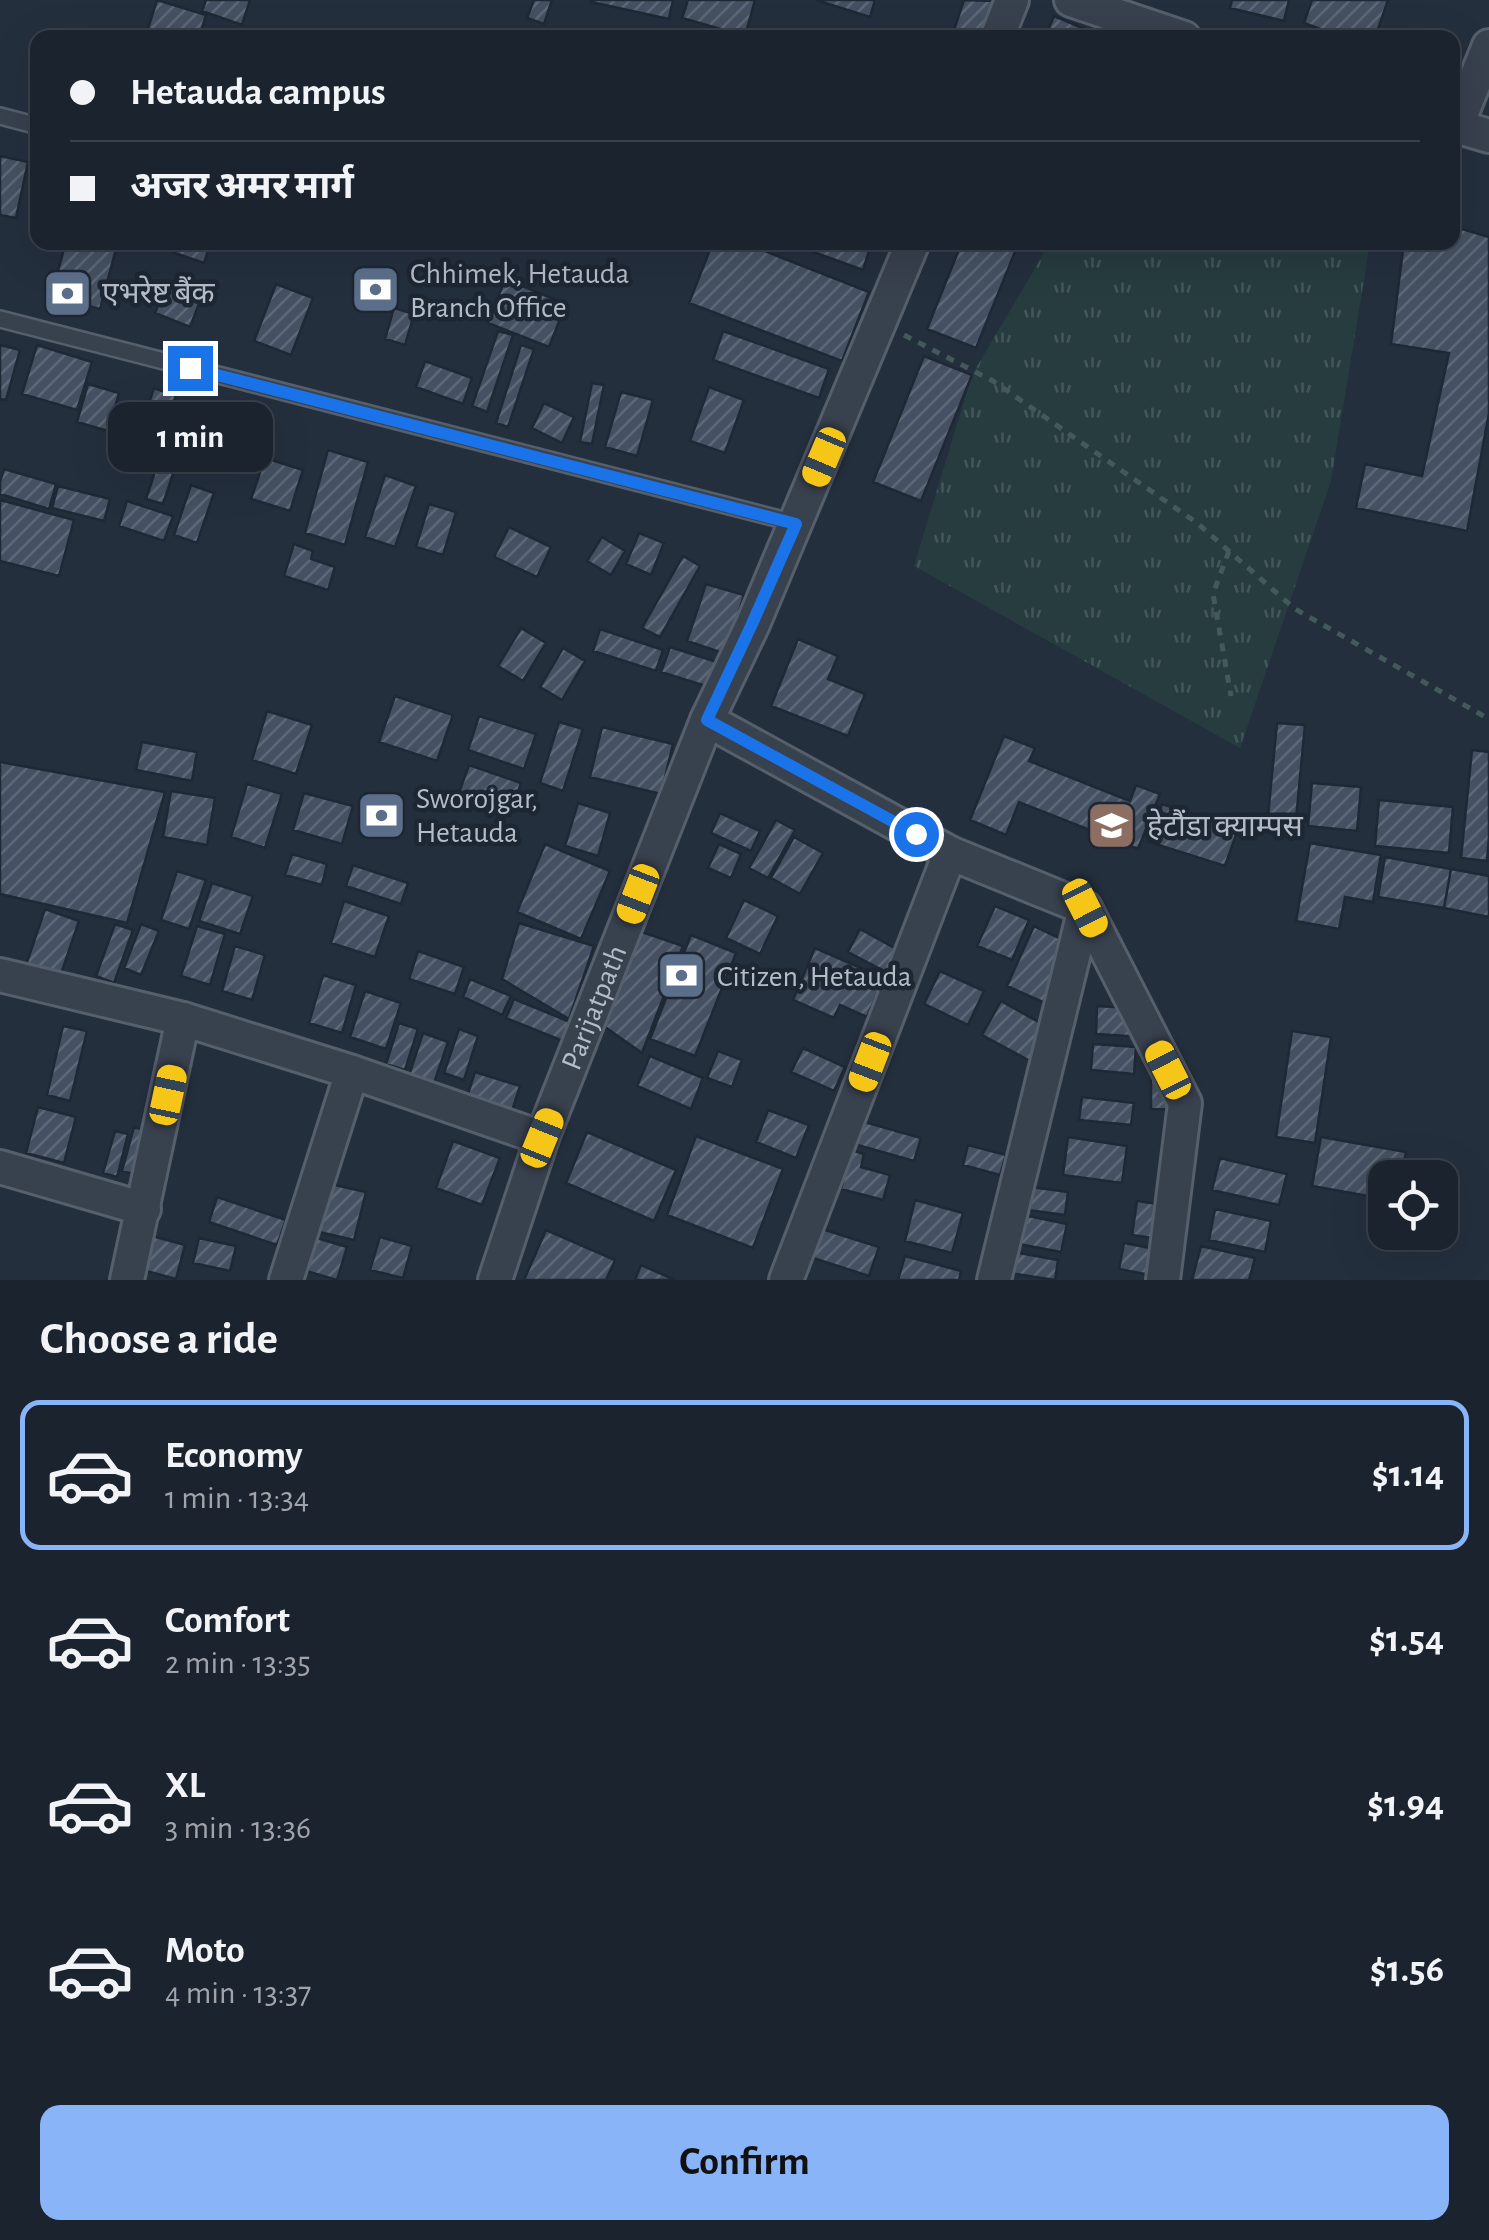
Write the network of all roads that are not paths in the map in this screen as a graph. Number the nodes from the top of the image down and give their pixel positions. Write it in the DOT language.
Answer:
graph roads {
  1 [pos="1012,0"];
  2 [pos="1071,0"];
  3 [pos="1000,30"];
  4 [pos="1160,30"];
  5 [pos="1489,46"];
  6 [pos="1460,112"];
  7 [pos="0,116"];
  8 [pos="30,124"];
  9 [pos="1460,128"];
  10 [pos="1489,136"];
  11 [pos="910,250"];
  12 [pos="0,319"];
  13 [pos="796,524"];
  14 [pos="707,720"];
  15 [pos="950,853"];
  16 [pos="1085,908"];
  17 [pos="0,975"];
  18 [pos="183,1019"];
  19 [pos="352,1072"];
  20 [pos="542,1138"];
  21 [pos="0,1167"];
  22 [pos="144,1209"];
  23 [pos="127,1280"];
  24 [pos="286,1280"];
  25 [pos="495,1280"];
  26 [pos="786,1280"];
  27 [pos="994,1280"];
  28 [pos="1163,1280"];
  1 -- 3 [label="street"];
  2 -- 4 [label="street"];
  5 -- 6 [label="street"];
  7 -- 8 [label="lane"];
  9 -- 10 [label="street"];
  11 -- 13 [label="street, Parijatpath"];
  12 -- 13 [label="lane"];
  13 -- 14 [label="street, Parijatpath"];
  14 -- 15 [label="street"];
  14 -- 20 [label="street, Parijatpath"];
  15 -- 16 [label="street"];
  15 -- 26 [label="street"];
  16 -- 27 [label="street"];
  16 -- 28 [label="street"];
  17 -- 18 [label="street"];
  18 -- 19 [label="street"];
  18 -- 22 [label="street"];
  19 -- 20 [label="street"];
  19 -- 24 [label="street"];
  20 -- 25 [label="street, Parijatpath"];
  21 -- 22 [label="street"];
  22 -- 23 [label="street"];
}
